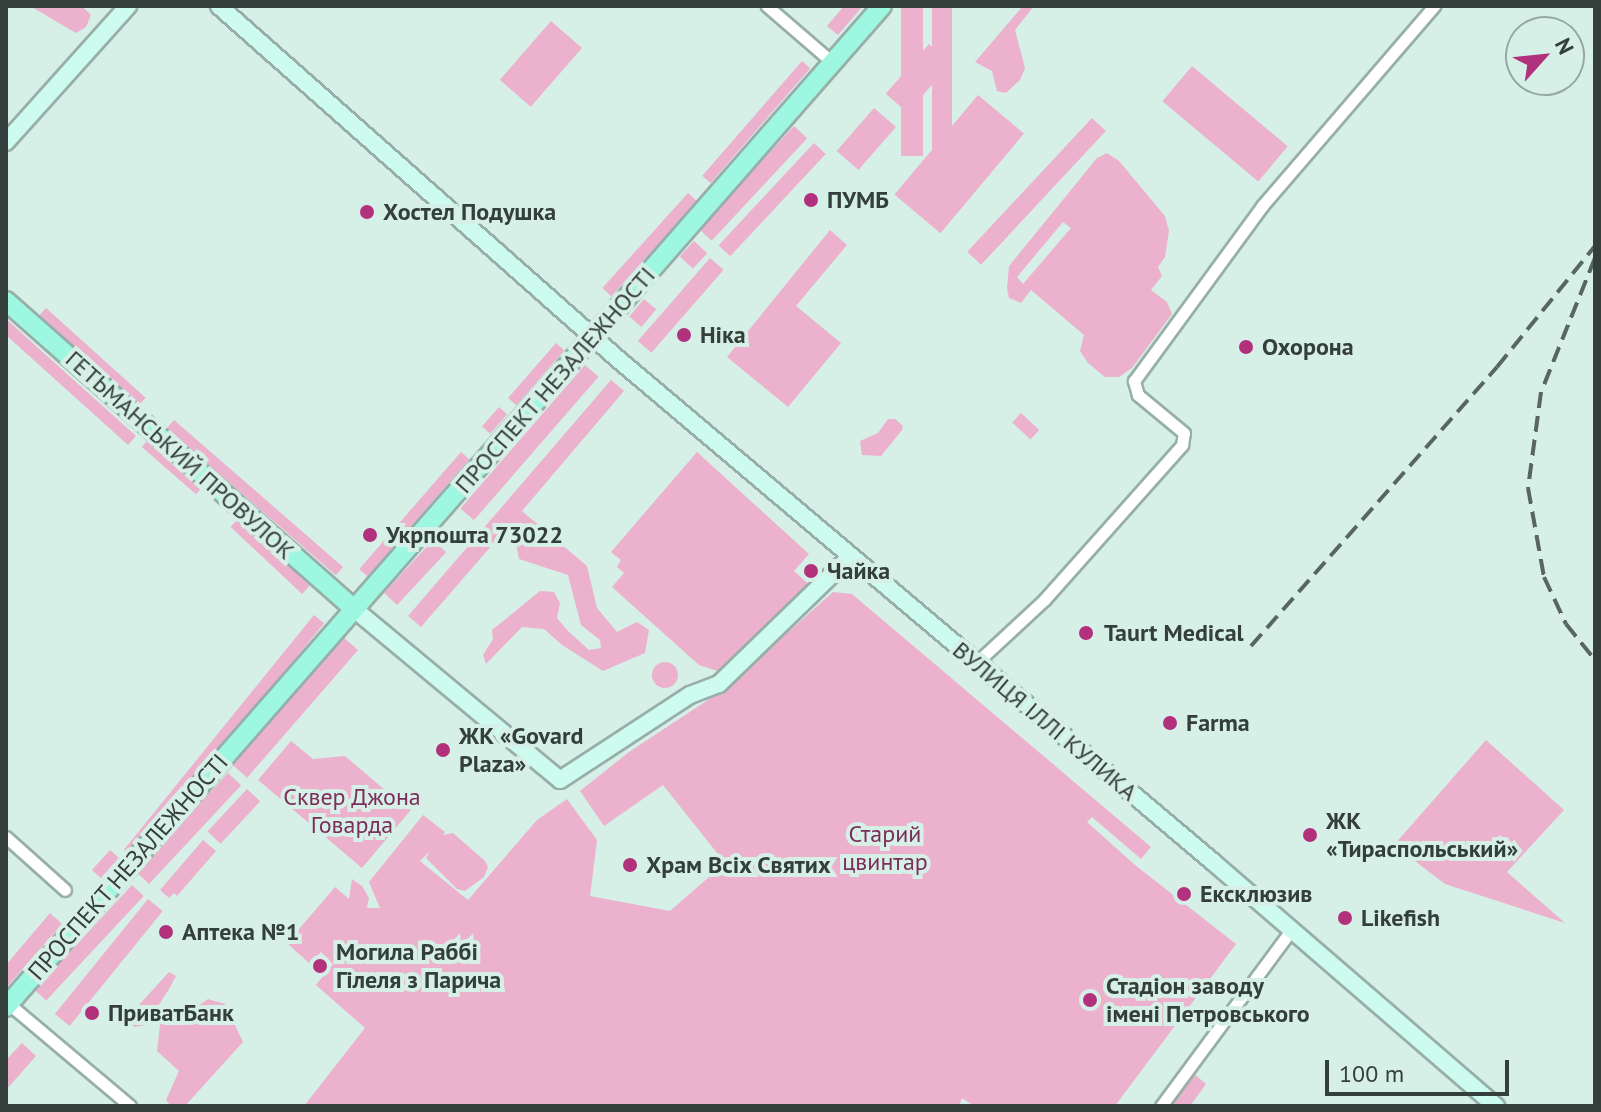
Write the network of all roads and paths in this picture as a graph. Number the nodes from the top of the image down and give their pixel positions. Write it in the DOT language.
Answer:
graph roads {
  1 [pos="128,6"];
  2 [pos="219,6"];
  3 [pos="767,6"];
  4 [pos="882,6"];
  5 [pos="1434,6"];
  6 [pos="833,63"];
  7 [pos="6,142"];
  8 [pos="6,301"];
  9 [pos="593,338"];
  10 [pos="850,557"];
  11 [pos="353,608"];
  12 [pos="976,663"];
  13 [pos="6,837"];
  14 [pos="65,890"];
  15 [pos="1291,930"];
  16 [pos="7,1005"];
  17 [pos="130,1106"];
  18 [pos="1161,1106"];
  19 [pos="1496,1106"];
  1 -- 7 [label="street"];
  2 -- 9 [label="street, ВУЛИЦЯ ІЛЛІ КУЛИКА"];
  3 -- 6 [label="street"];
  4 -- 6 [label="main road, ПРОСПЕКТ НЕЗАЛЕЖНОСТІ"];
  5 -- 12 [label="street"];
  6 -- 9 [label="main road, ПРОСПЕКТ НЕЗАЛЕЖНОСТІ"];
  8 -- 11 [label="main road, ГЕТЬМАНСЬКИЙ ПРОВУЛОК"];
  9 -- 10 [label="street, ВУЛИЦЯ ІЛЛІ КУЛИКА"];
  9 -- 11 [label="main road, ПРОСПЕКТ НЕЗАЛЕЖНОСТІ"];
  10 -- 11 [label="street"];
  10 -- 12 [label="street, ВУЛИЦЯ ІЛЛІ КУЛИКА"];
  11 -- 16 [label="main road, ПРОСПЕКТ НЕЗАЛЕЖНОСТІ"];
  12 -- 15 [label="street, ВУЛИЦЯ ІЛЛІ КУЛИКА"];
  13 -- 14 [label="street"];
  15 -- 18 [label="street"];
  15 -- 19 [label="street, ВУЛИЦЯ ІЛЛІ КУЛИКА"];
  16 -- 17 [label="street"];
}
